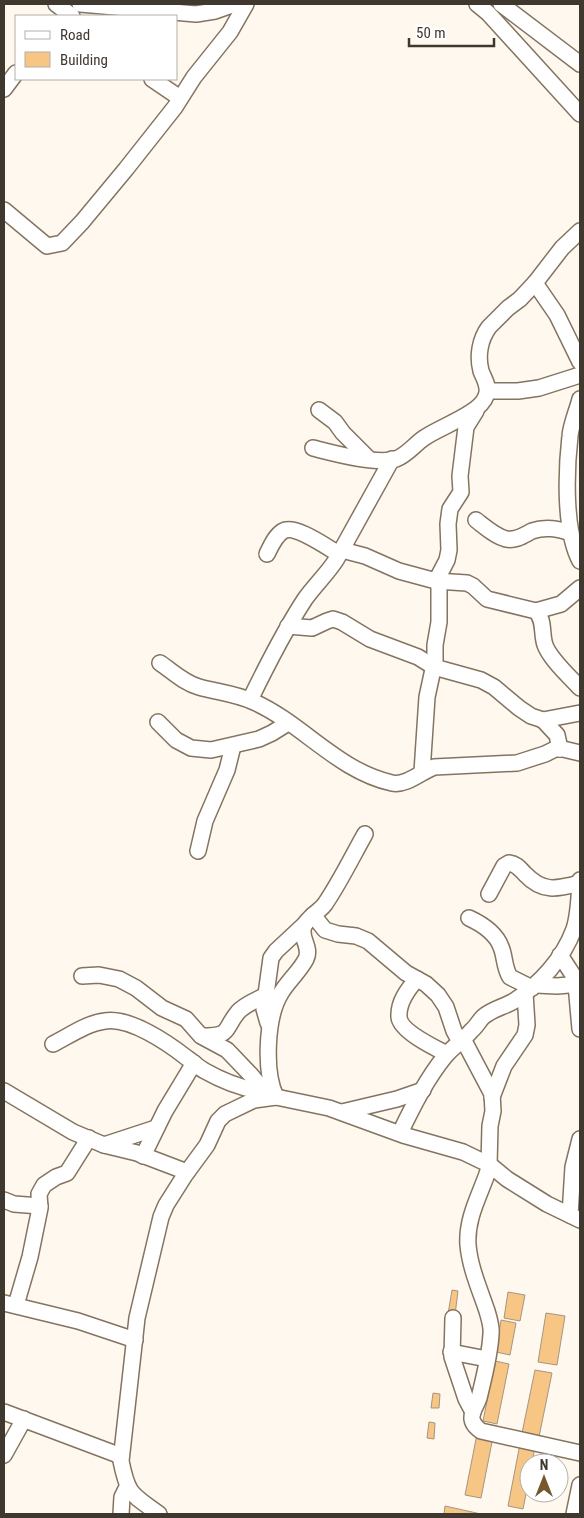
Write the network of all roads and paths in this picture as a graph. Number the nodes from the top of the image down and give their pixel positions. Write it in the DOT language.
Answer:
graph roads {
  1 [pos="80,4"];
  2 [pos="235,4"];
  3 [pos="246,4"];
  4 [pos="477,4"];
  5 [pos="501,4"];
  6 [pos="580,64"];
  7 [pos="15,74"];
  8 [pos="153,80"];
  9 [pos="4,89"];
  10 [pos="180,98"];
  11 [pos="580,114"];
  12 [pos="4,210"];
  13 [pos="580,231"];
  14 [pos="535,283"];
  15 [pos="580,362"];
  16 [pos="580,376"];
  17 [pos="488,391"];
  18 [pos="580,399"];
  19 [pos="480,405"];
  20 [pos="319,410"];
  21 [pos="451,424"];
  22 [pos="464,444"];
  23 [pos="313,448"];
  24 [pos="369,459"];
  25 [pos="392,459"];
  26 [pos="476,520"];
  27 [pos="571,533"];
  28 [pos="340,552"];
  29 [pos="267,554"];
  30 [pos="580,561"];
  31 [pos="438,581"];
  32 [pos="580,588"];
  33 [pos="564,601"];
  34 [pos="580,601"];
  35 [pos="536,611"];
  36 [pos="288,626"];
  37 [pos="160,663"];
  38 [pos="434,667"];
  39 [pos="580,688"];
  40 [pos="250,700"];
  41 [pos="580,713"];
  42 [pos="543,720"];
  43 [pos="158,722"];
  44 [pos="288,723"];
  45 [pos="233,746"];
  46 [pos="560,749"];
  47 [pos="580,753"];
  48 [pos="422,772"];
  49 [pos="365,834"];
  50 [pos="198,851"];
  51 [pos="580,882"];
  52 [pos="489,894"];
  53 [pos="469,918"];
  54 [pos="309,919"];
  55 [pos="560,955"];
  56 [pos="82,976"];
  57 [pos="417,978"];
  58 [pos="578,984"];
  59 [pos="531,989"];
  60 [pos="266,995"];
  61 [pos="271,1029"];
  62 [pos="580,1029"];
  63 [pos="201,1036"];
  64 [pos="462,1040"];
  65 [pos="53,1044"];
  66 [pos="448,1053"];
  67 [pos="475,1062"];
  68 [pos="194,1063"];
  69 [pos="423,1090"];
  70 [pos="4,1091"];
  71 [pos="272,1094"];
  72 [pos="492,1097"];
  73 [pos="342,1112"];
  74 [pos="156,1128"];
  75 [pos="400,1133"];
  76 [pos="89,1138"];
  77 [pos="580,1138"];
  78 [pos="104,1144"];
  79 [pos="143,1156"];
  80 [pos="490,1165"];
  81 [pos="187,1172"];
  82 [pos="4,1200"];
  83 [pos="40,1206"];
  84 [pos="575,1218"];
  85 [pos="10,1304"];
  86 [pos="454,1318"];
  87 [pos="135,1340"];
  88 [pos="451,1352"];
  89 [pos="487,1359"];
  90 [pos="4,1412"];
  91 [pos="473,1412"];
  92 [pos="24,1419"];
  93 [pos="580,1453"];
  94 [pos="4,1456"];
  95 [pos="121,1456"];
  96 [pos="580,1485"];
  97 [pos="127,1487"];
  98 [pos="121,1514"];
  99 [pos="159,1514"];
  100 [pos="574,1514"];
  1 -- 2 [label="street"];
  3 -- 10 [label="street"];
  4 -- 11 [label="street"];
  5 -- 6 [label="street"];
  7 -- 9 [label="street"];
  8 -- 10 [label="street"];
  10 -- 12 [label="street"];
  13 -- 14 [label="street"];
  14 -- 15 [label="street"];
  14 -- 17 [label="street"];
  16 -- 17 [label="street"];
  17 -- 19 [label="street"];
  18 -- 27 [label="street"];
  19 -- 21 [label="street"];
  19 -- 22 [label="street"];
  20 -- 24 [label="street"];
  21 -- 22 [label="street"];
  21 -- 25 [label="street"];
  22 -- 31 [label="street"];
  23 -- 24 [label="street"];
  24 -- 25 [label="street"];
  25 -- 28 [label="street"];
  26 -- 27 [label="street"];
  27 -- 30 [label="street"];
  28 -- 29 [label="street"];
  28 -- 31 [label="street"];
  28 -- 36 [label="street"];
  31 -- 35 [label="street"];
  31 -- 38 [label="street"];
  32 -- 33 [label="street"];
  33 -- 34 [label="street"];
  33 -- 35 [label="street"];
  35 -- 39 [label="street"];
  36 -- 38 [label="street"];
  36 -- 40 [label="street"];
  37 -- 40 [label="street"];
  38 -- 42 [label="street"];
  38 -- 48 [label="street"];
  40 -- 44 [label="street"];
  41 -- 42 [label="street"];
  42 -- 46 [label="street"];
  43 -- 45 [label="street"];
  44 -- 45 [label="street"];
  44 -- 48 [label="street"];
  45 -- 50 [label="street"];
  46 -- 47 [label="street"];
  46 -- 48 [label="street"];
  49 -- 54 [label="street"];
  51 -- 52 [label="street"];
  51 -- 55 [label="street"];
  53 -- 59 [label="street"];
  54 -- 57 [label="street"];
  54 -- 60 [label="street"];
  54 -- 61 [label="street"];
  55 -- 58 [label="street"];
  55 -- 59 [label="street"];
  56 -- 63 [label="street"];
  57 -- 64 [label="street"];
  57 -- 66 [label="street"];
  58 -- 59 [label="street"];
  58 -- 62 [label="street"];
  59 -- 64 [label="street"];
  59 -- 72 [label="street"];
  60 -- 61 [label="street"];
  60 -- 63 [label="street"];
  61 -- 71 [label="street"];
  63 -- 71 [label="street"];
  64 -- 66 [label="street"];
  64 -- 67 [label="street"];
  65 -- 68 [label="street"];
  66 -- 67 [label="street"];
  66 -- 69 [label="street"];
  67 -- 72 [label="street"];
  68 -- 71 [label="street"];
  68 -- 74 [label="street"];
  69 -- 73 [label="street"];
  69 -- 75 [label="street"];
  70 -- 76 [label="street"];
  71 -- 73 [label="street"];
  71 -- 81 [label="street"];
  72 -- 80 [label="street"];
  73 -- 75 [label="street"];
  74 -- 78 [label="street"];
  74 -- 79 [label="street"];
  75 -- 80 [label="street"];
  76 -- 78 [label="street"];
  76 -- 83 [label="street"];
  77 -- 84 [label="street"];
  78 -- 79 [label="street"];
  79 -- 81 [label="street"];
  80 -- 84 [label="street"];
  80 -- 89 [label="street"];
  81 -- 87 [label="street"];
  82 -- 83 [label="street"];
  83 -- 85 [label="street"];
  85 -- 87 [label="street"];
  86 -- 88 [label="street"];
  87 -- 95 [label="street"];
  88 -- 89 [label="street"];
  88 -- 91 [label="street"];
  89 -- 91 [label="street"];
  90 -- 92 [label="street"];
  91 -- 93 [label="street"];
  92 -- 94 [label="street"];
  92 -- 95 [label="street"];
  95 -- 97 [label="street"];
  96 -- 100 [label="street"];
  97 -- 98 [label="street"];
  97 -- 99 [label="street"];
}
